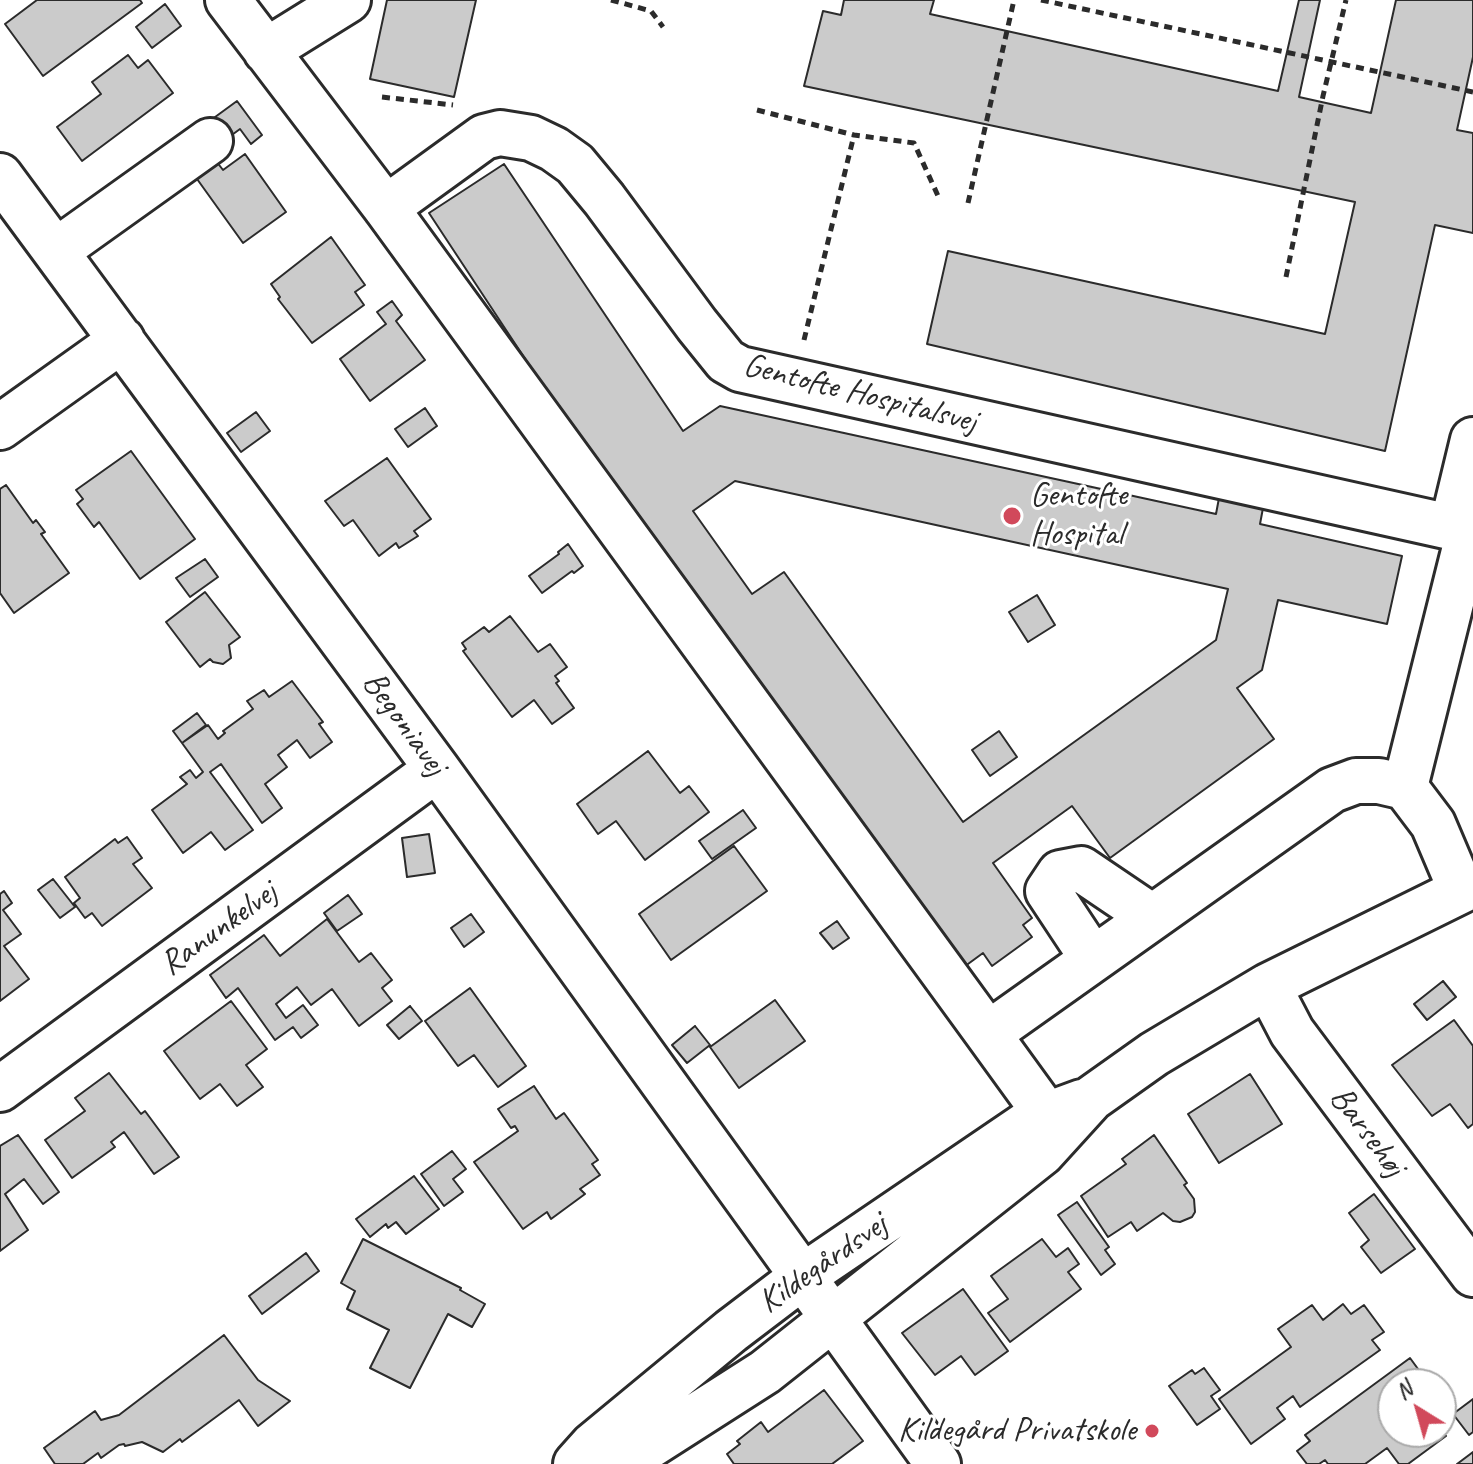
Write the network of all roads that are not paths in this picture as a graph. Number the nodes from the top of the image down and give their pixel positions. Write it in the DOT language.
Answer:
graph roads {
  1 [pos="228,0"];
  2 [pos="348,0"];
  3 [pos="266,51"];
  4 [pos="210,141"];
  5 [pos="0,176"];
  6 [pos="386,208"];
  7 [pos="56,251"];
  8 [pos="122,340"];
  9 [pos="0,427"];
  10 [pos="1473,440"];
  11 [pos="1465,530"];
  12 [pos="437,769"];
  13 [pos="1405,787"];
  14 [pos="1467,888"];
  15 [pos="1152,917"];
  16 [pos="1093,959"];
  17 [pos="1268,986"];
  18 [pos="988,1034"];
  19 [pos="0,1089"];
  20 [pos="1092,1098"];
  21 [pos="1046,1114"];
  22 [pos="1473,1274"];
  23 [pos="802,1277"];
  24 [pos="832,1320"];
  25 [pos="576,1464"];
  26 [pos="621,1464"];
  27 [pos="938,1464"];
  1 -- 3 [label="street"];
  2 -- 3 [label="street"];
  3 -- 6 [label="street"];
  4 -- 7 [label="street"];
  5 -- 7 [label="street, Begoniavej"];
  6 -- 11 [label="street, Gentofte Hospitalsvej"];
  6 -- 18 [label="street"];
  7 -- 8 [label="street, Begoniavej"];
  8 -- 9 [label="street"];
  8 -- 12 [label="street, Begoniavej"];
  10 -- 11 [label="street"];
  11 -- 13 [label="street"];
  12 -- 19 [label="street, Ranunkelvej"];
  12 -- 23 [label="street, Begoniavej"];
  13 -- 14 [label="street"];
  13 -- 15 [label="street"];
  14 -- 17 [label="street, Kildegårdsvej"];
  15 -- 16 [label="street"];
  15 -- 16 [label="street"];
  16 -- 18 [label="street"];
  17 -- 20 [label="street, Kildegårdsvej"];
  17 -- 22 [label="street, Barsehøj"];
  18 -- 21 [label="street"];
  20 -- 21 [label="street, Kildegårdsvej"];
  20 -- 24 [label="street, Kildegårdsvej"];
  21 -- 23 [label="street, Kildegårdsvej"];
  23 -- 24 [label="street, Begoniavej"];
  23 -- 25 [label="street, Kildegårdsvej"];
  24 -- 26 [label="street, Kildegårdsvej"];
  24 -- 27 [label="street, Begoniavej"];
}
